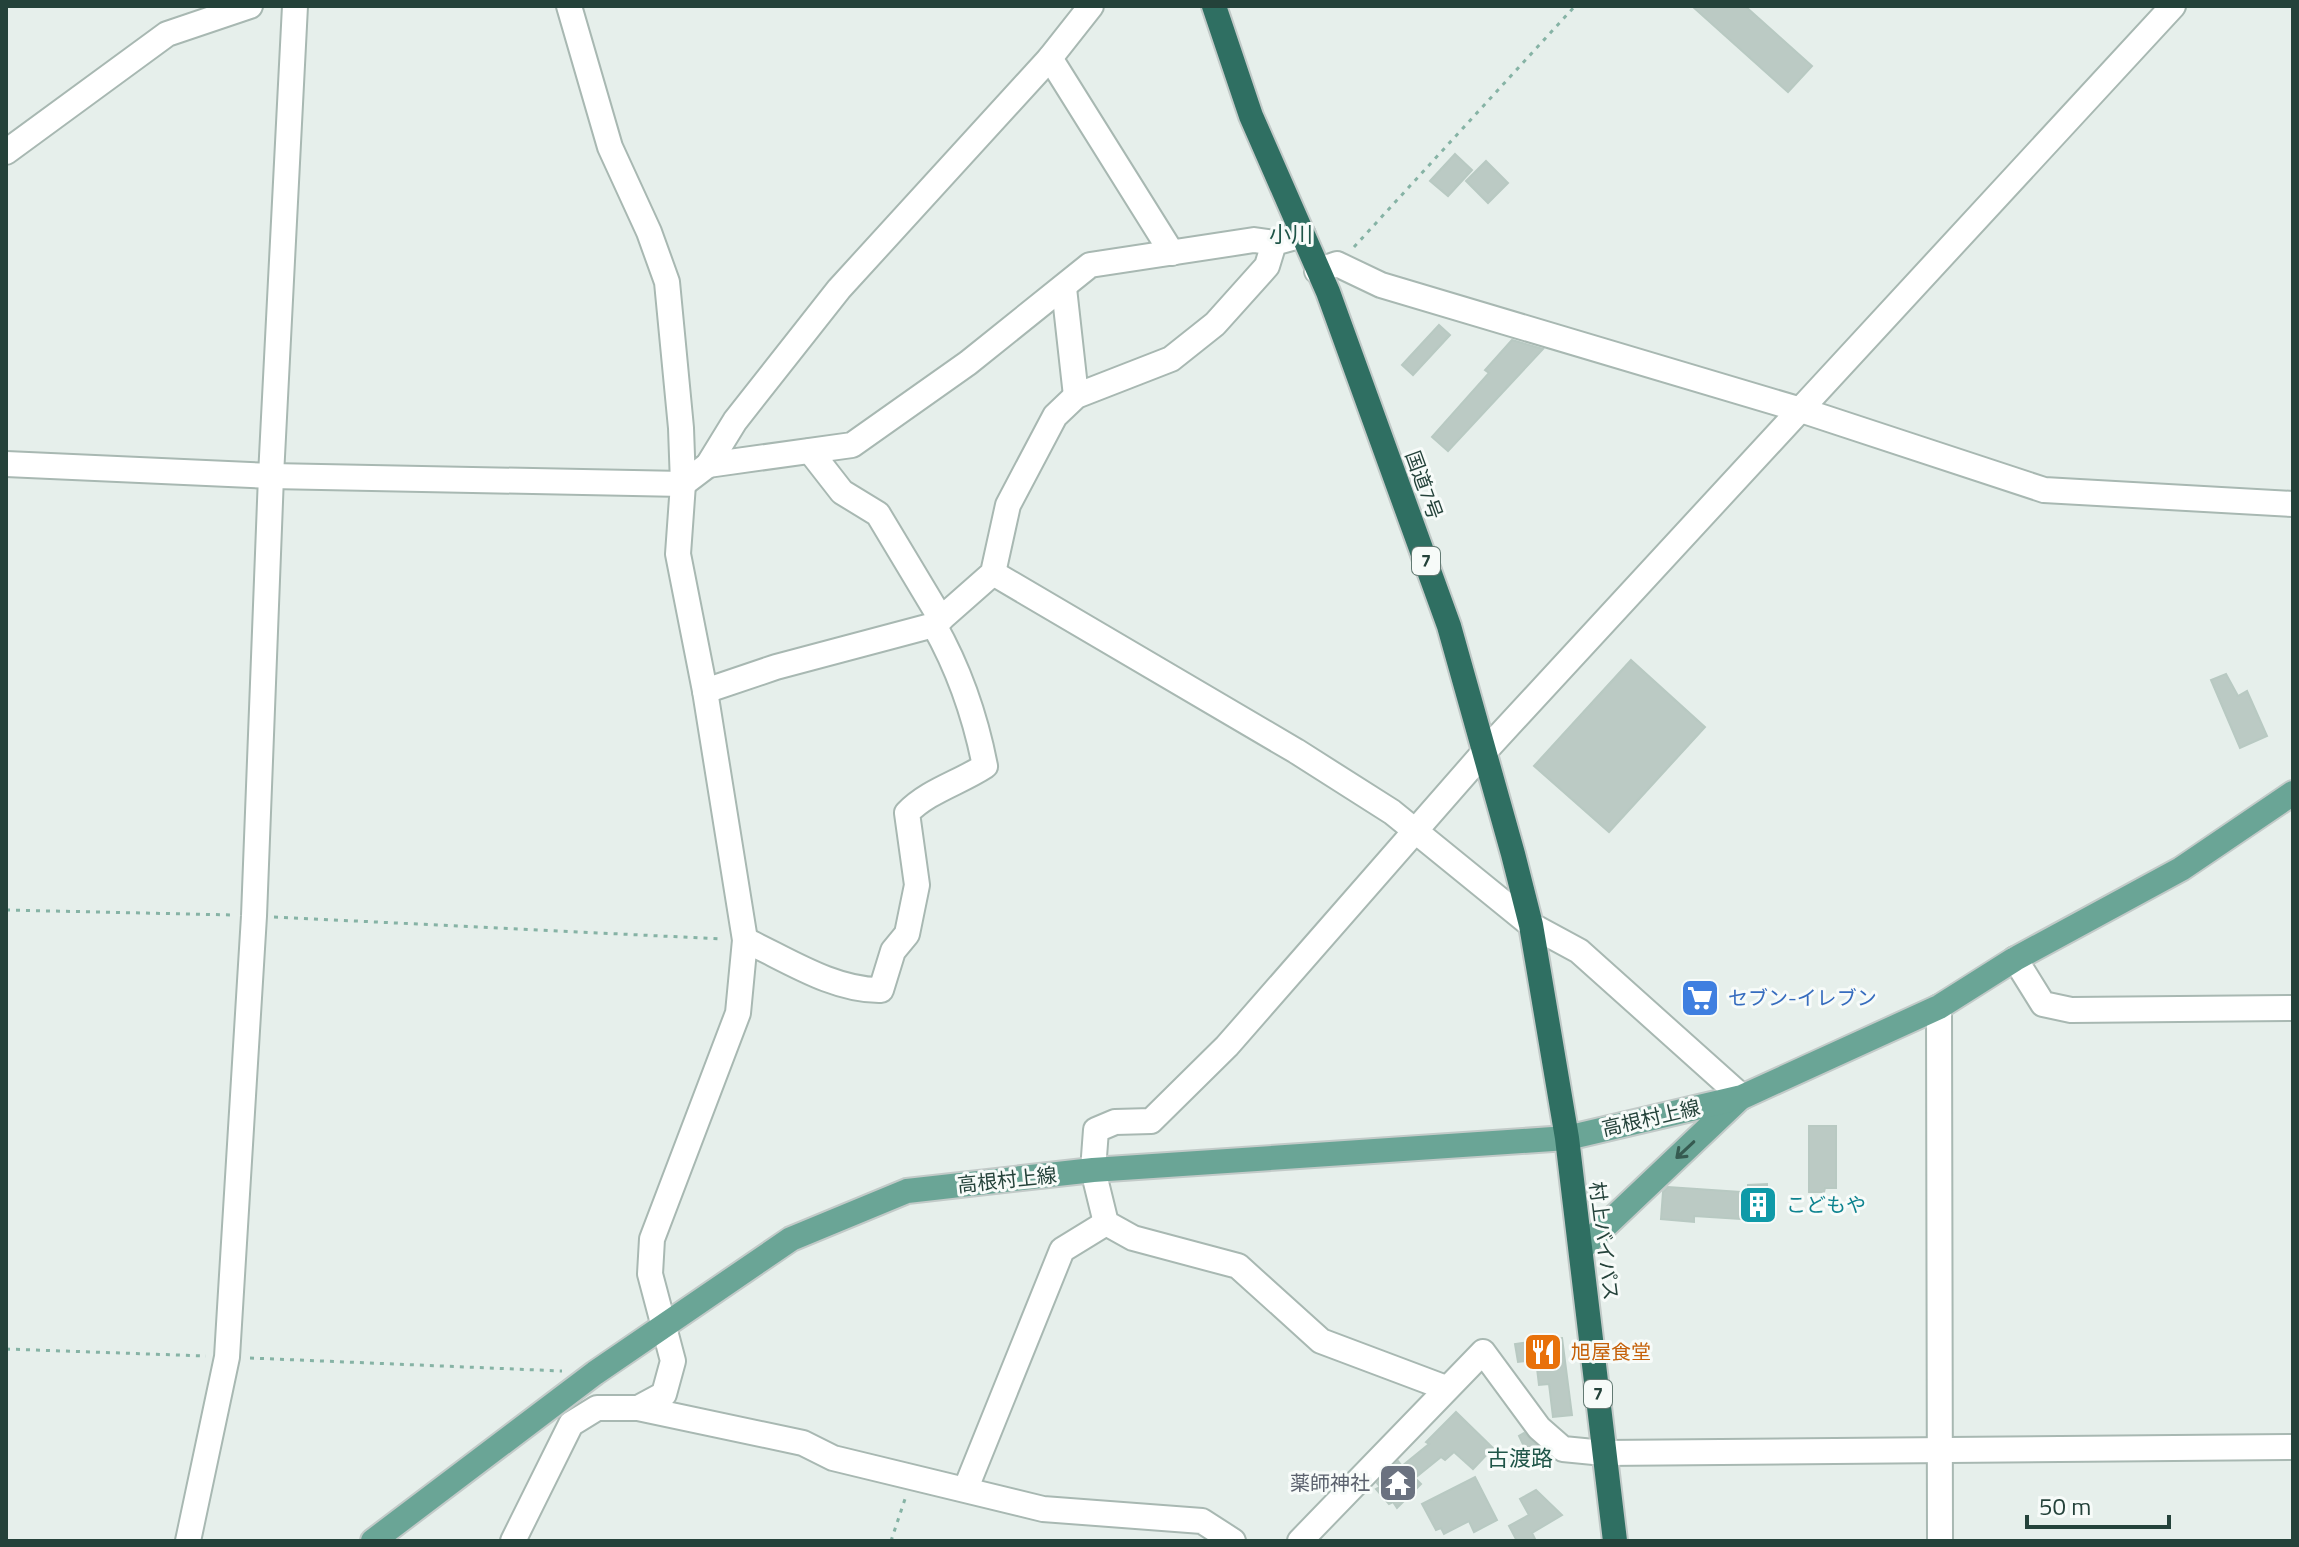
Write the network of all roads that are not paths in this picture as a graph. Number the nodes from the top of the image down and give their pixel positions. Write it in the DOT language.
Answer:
graph roads {
  1 [pos="250,6"];
  2 [pos="295,6"];
  3 [pos="569,6"];
  4 [pos="1091,6"];
  5 [pos="1214,6"];
  6 [pos="2173,6"];
  7 [pos="1050,58"];
  8 [pos="6,152"];
  9 [pos="1303,235"];
  10 [pos="1274,243"];
  11 [pos="1172,253"];
  12 [pos="1327,268"];
  13 [pos="1064,288"];
  14 [pos="1076,396"];
  15 [pos="1801,410"];
  16 [pos="810,451"];
  17 [pos="6,464"];
  18 [pos="708,465"];
  19 [pos="271,476"];
  20 [pos="683,484"];
  21 [pos="2293,504"];
  22 [pos="993,573"];
  23 [pos="938,622"];
  24 [pos="705,691"];
  25 [pos="1486,750"];
  26 [pos="2293,793"];
  27 [pos="1416,830"];
  28 [pos="1531,925"];
  29 [pos="745,940"];
  30 [pos="2015,959"];
  31 [pos="1939,1007"];
  32 [pos="2293,1008"];
  33 [pos="1742,1097"];
  34 [pos="1567,1138"];
  35 [pos="1093,1170"];
  36 [pos="1106,1223"];
  37 [pos="1582,1248"];
  38 [pos="662,1327"];
  39 [pos="1446,1388"];
  40 [pos="638,1408"];
  41 [pos="2293,1447"];
  42 [pos="1940,1449"];
  43 [pos="1604,1453"];
  44 [pos="966,1488"];
  45 [pos="188,1541"];
  46 [pos="373,1541"];
  47 [pos="513,1541"];
  48 [pos="1233,1541"];
  49 [pos="1300,1541"];
  50 [pos="1615,1541"];
  51 [pos="1940,1541"];
  1 -- 8 [label="street"];
  2 -- 19 [label="street"];
  3 -- 20 [label="street"];
  4 -- 7 [label="street"];
  5 -- 9 [label="highway, 国道7号 / 7"];
  6 -- 15 [label="street"];
  7 -- 11 [label="street"];
  7 -- 18 [label="street"];
  9 -- 10 [label="street"];
  9 -- 12 [label="highway, 国道7号 / 7"];
  10 -- 11 [label="street"];
  10 -- 14 [label="street"];
  11 -- 13 [label="street"];
  12 -- 15 [label="street"];
  12 -- 25 [label="highway, 国道7号 / 7"];
  13 -- 14 [label="street"];
  13 -- 16 [label="street"];
  14 -- 22 [label="street"];
  15 -- 21 [label="street"];
  15 -- 25 [label="street"];
  16 -- 18 [label="street"];
  16 -- 23 [label="street"];
  17 -- 19 [label="street"];
  18 -- 20 [label="street"];
  19 -- 20 [label="street"];
  19 -- 45 [label="street"];
  20 -- 24 [label="street"];
  22 -- 23 [label="street"];
  22 -- 27 [label="street"];
  23 -- 24 [label="street"];
  23 -- 29 [label="street"];
  24 -- 29 [label="street"];
  25 -- 27 [label="street"];
  25 -- 28 [label="highway, 国道7号 / 7"];
  26 -- 30 [label="main road, 高根村上線"];
  27 -- 28 [label="street"];
  27 -- 35 [label="street"];
  28 -- 33 [label="street"];
  28 -- 34 [label="highway, 国道7号 / 7"];
  29 -- 38 [label="street"];
  30 -- 31 [label="main road, 高根村上線"];
  30 -- 32 [label="street"];
  31 -- 33 [label="main road, 高根村上線"];
  31 -- 42 [label="street"];
  33 -- 34 [label="main road, 高根村上線"];
  33 -- 37 [label="main road, 高根村上線, one-way"];
  34 -- 35 [label="main road, 高根村上線"];
  34 -- 37 [label="highway, 村上バイパス / 7"];
  35 -- 36 [label="street"];
  35 -- 38 [label="main road, 高根村上線"];
  36 -- 39 [label="street"];
  36 -- 44 [label="street"];
  37 -- 43 [label="highway, 村上バイパス / 7"];
  38 -- 40 [label="street"];
  38 -- 46 [label="main road, 高根村上線"];
  39 -- 43 [label="street"];
  39 -- 49 [label="street"];
  40 -- 44 [label="street"];
  40 -- 47 [label="street"];
  41 -- 42 [label="street"];
  42 -- 43 [label="street"];
  42 -- 51 [label="street"];
  43 -- 50 [label="highway, 村上バイパス / 7"];
  44 -- 48 [label="street"];
}
